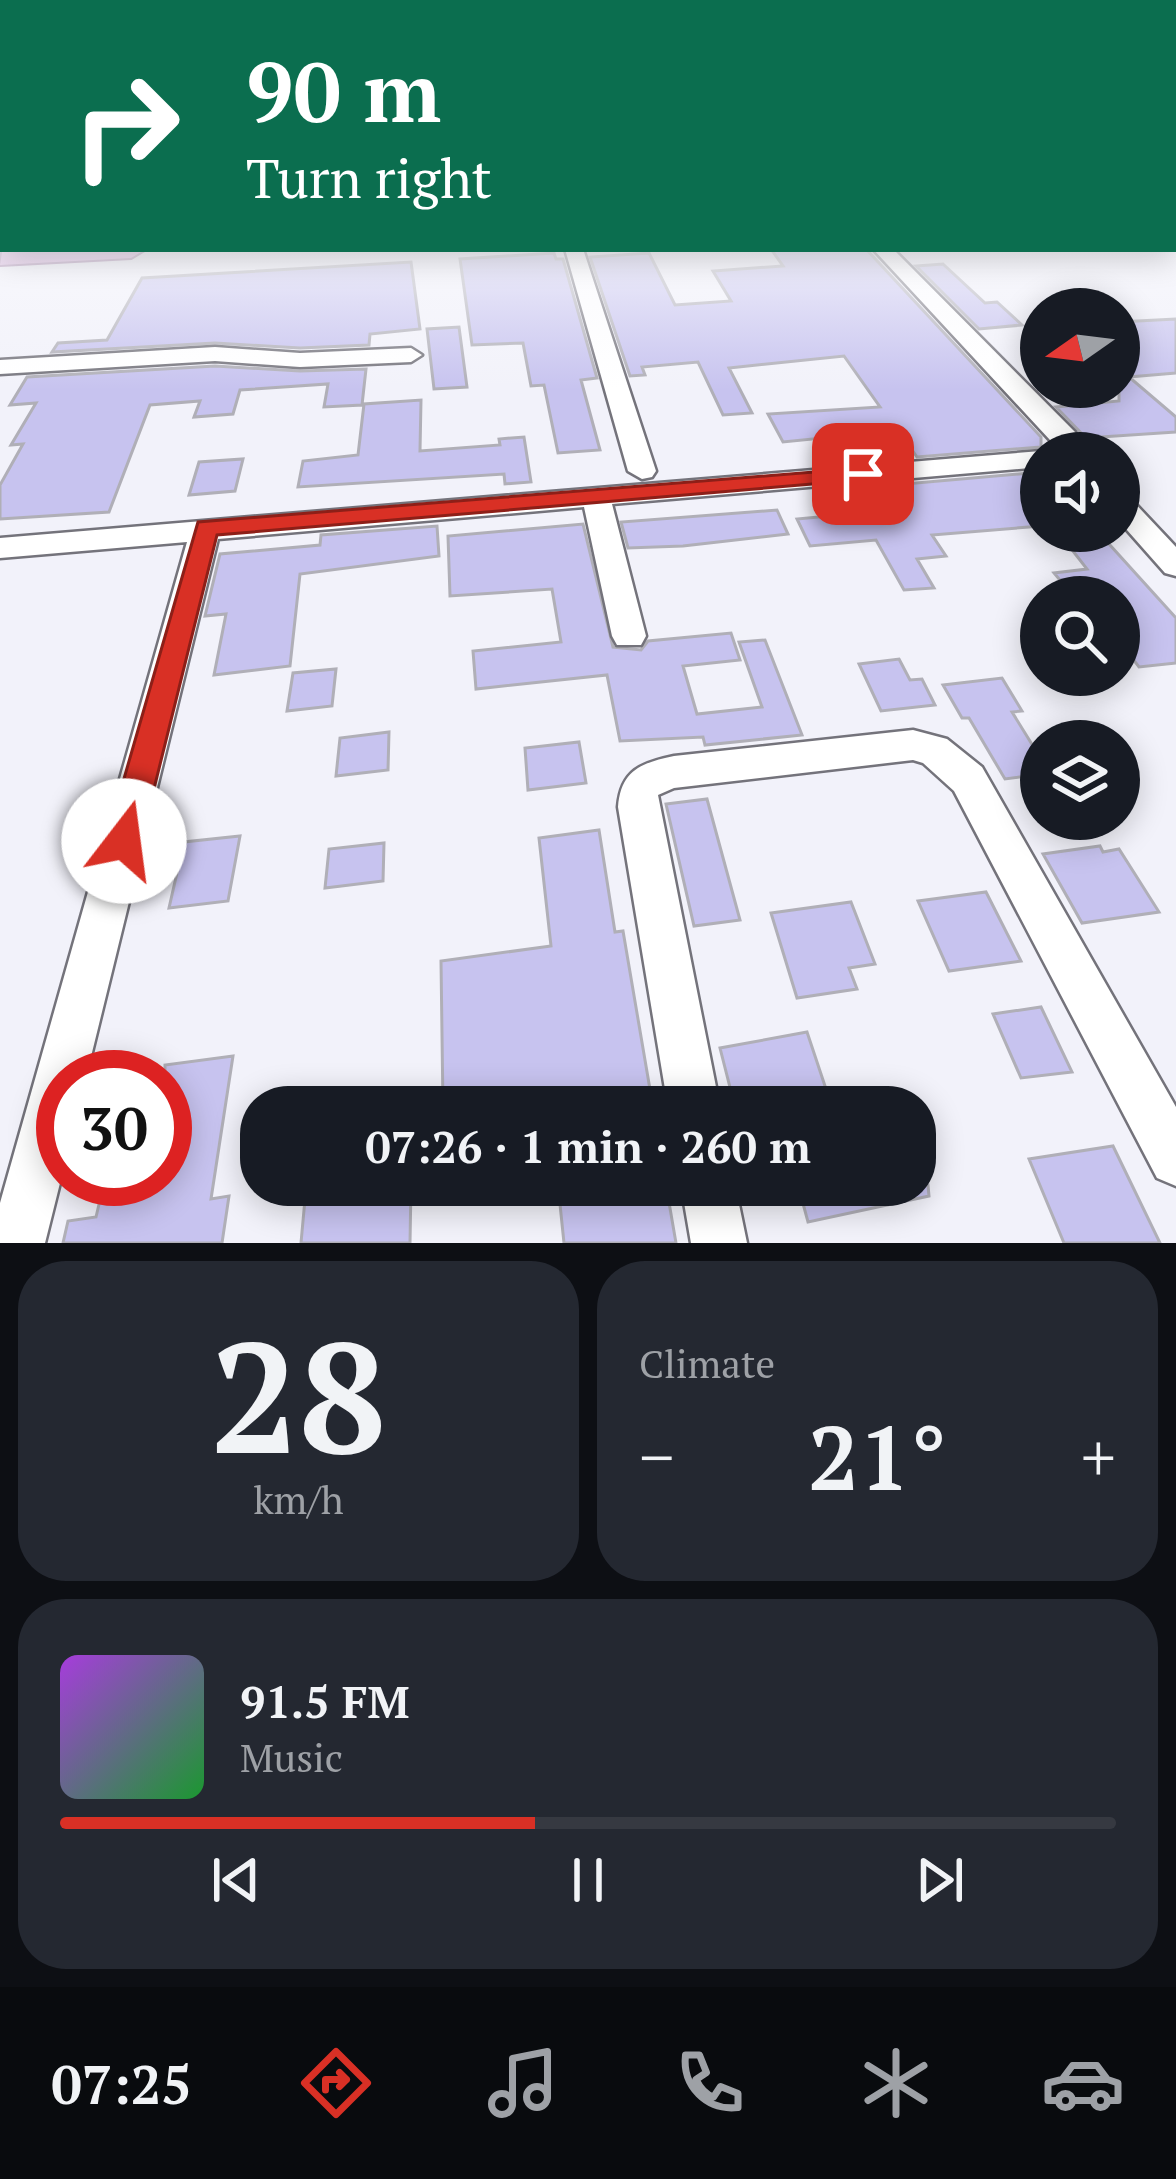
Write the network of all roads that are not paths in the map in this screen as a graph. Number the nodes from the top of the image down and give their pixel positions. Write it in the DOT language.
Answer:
graph roads {
  1 [pos="582,274"];
  2 [pos="906,274"];
  3 [pos="411,355"];
  4 [pos="0,367"];
  5 [pos="1060,432"];
  6 [pos="1020,461"];
  7 [pos="642,471"];
  8 [pos="596,496"];
  9 [pos="1140,526"];
  10 [pos="206,528"];
  11 [pos="0,548"];
  12 [pos="1176,566"];
  13 [pos="629,636"];
  14 [pos="690,1086"];
  15 [pos="1176,1159"];
  16 [pos="712,1206"];
  17 [pos="17,1243"];
  18 [pos="719,1243"];
  1 -- 7 [label="street"];
  2 -- 5 [label="street"];
  3 -- 4 [label="street"];
  6 -- 8 [label="street"];
  8 -- 10 [label="street"];
  8 -- 13 [label="street"];
  9 -- 12 [label="street"];
  10 -- 11 [label="street"];
  10 -- 17 [label="street"];
  14 -- 15 [label="street"];
  16 -- 18 [label="street"];
}
